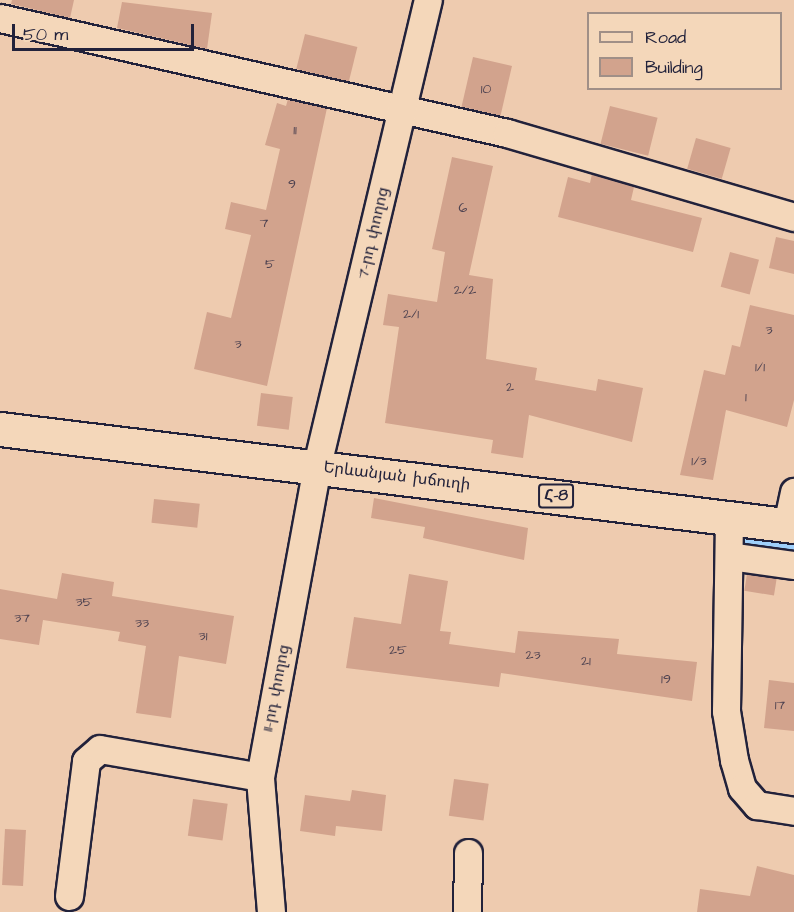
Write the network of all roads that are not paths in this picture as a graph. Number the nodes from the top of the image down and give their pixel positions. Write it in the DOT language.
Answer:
graph roads {
  1 [pos="428,0"];
  2 [pos="0,18"];
  3 [pos="401,112"];
  4 [pos="794,217"];
  5 [pos="0,429"];
  6 [pos="317,465"];
  7 [pos="794,492"];
  8 [pos="729,519"];
  9 [pos="790,526"];
  10 [pos="729,556"];
  11 [pos="794,565"];
  12 [pos="260,777"];
  13 [pos="794,811"];
  14 [pos="468,853"];
  15 [pos="69,896"];
  16 [pos="271,912"];
  17 [pos="467,912"];
  1 -- 3 [label="street, 7-րդ փողոց"];
  2 -- 3 [label="street"];
  3 -- 4 [label="street"];
  3 -- 6 [label="street, 7-րդ փողոց"];
  5 -- 6 [label="main road, Երևանյան խճուղի / Հ-8"];
  6 -- 8 [label="main road, Երևանյան խճուղի / Հ-8"];
  6 -- 12 [label="street, 11-րդ փողոց"];
  7 -- 9 [label="street"];
  8 -- 9 [label="main road, Երևանյան խճուղի / Հ-8"];
  8 -- 10 [label="street"];
  10 -- 11 [label="street"];
  10 -- 13 [label="street"];
  12 -- 15 [label="street"];
  12 -- 16 [label="street, 11-րդ փողոց"];
  14 -- 17 [label="street"];
}
